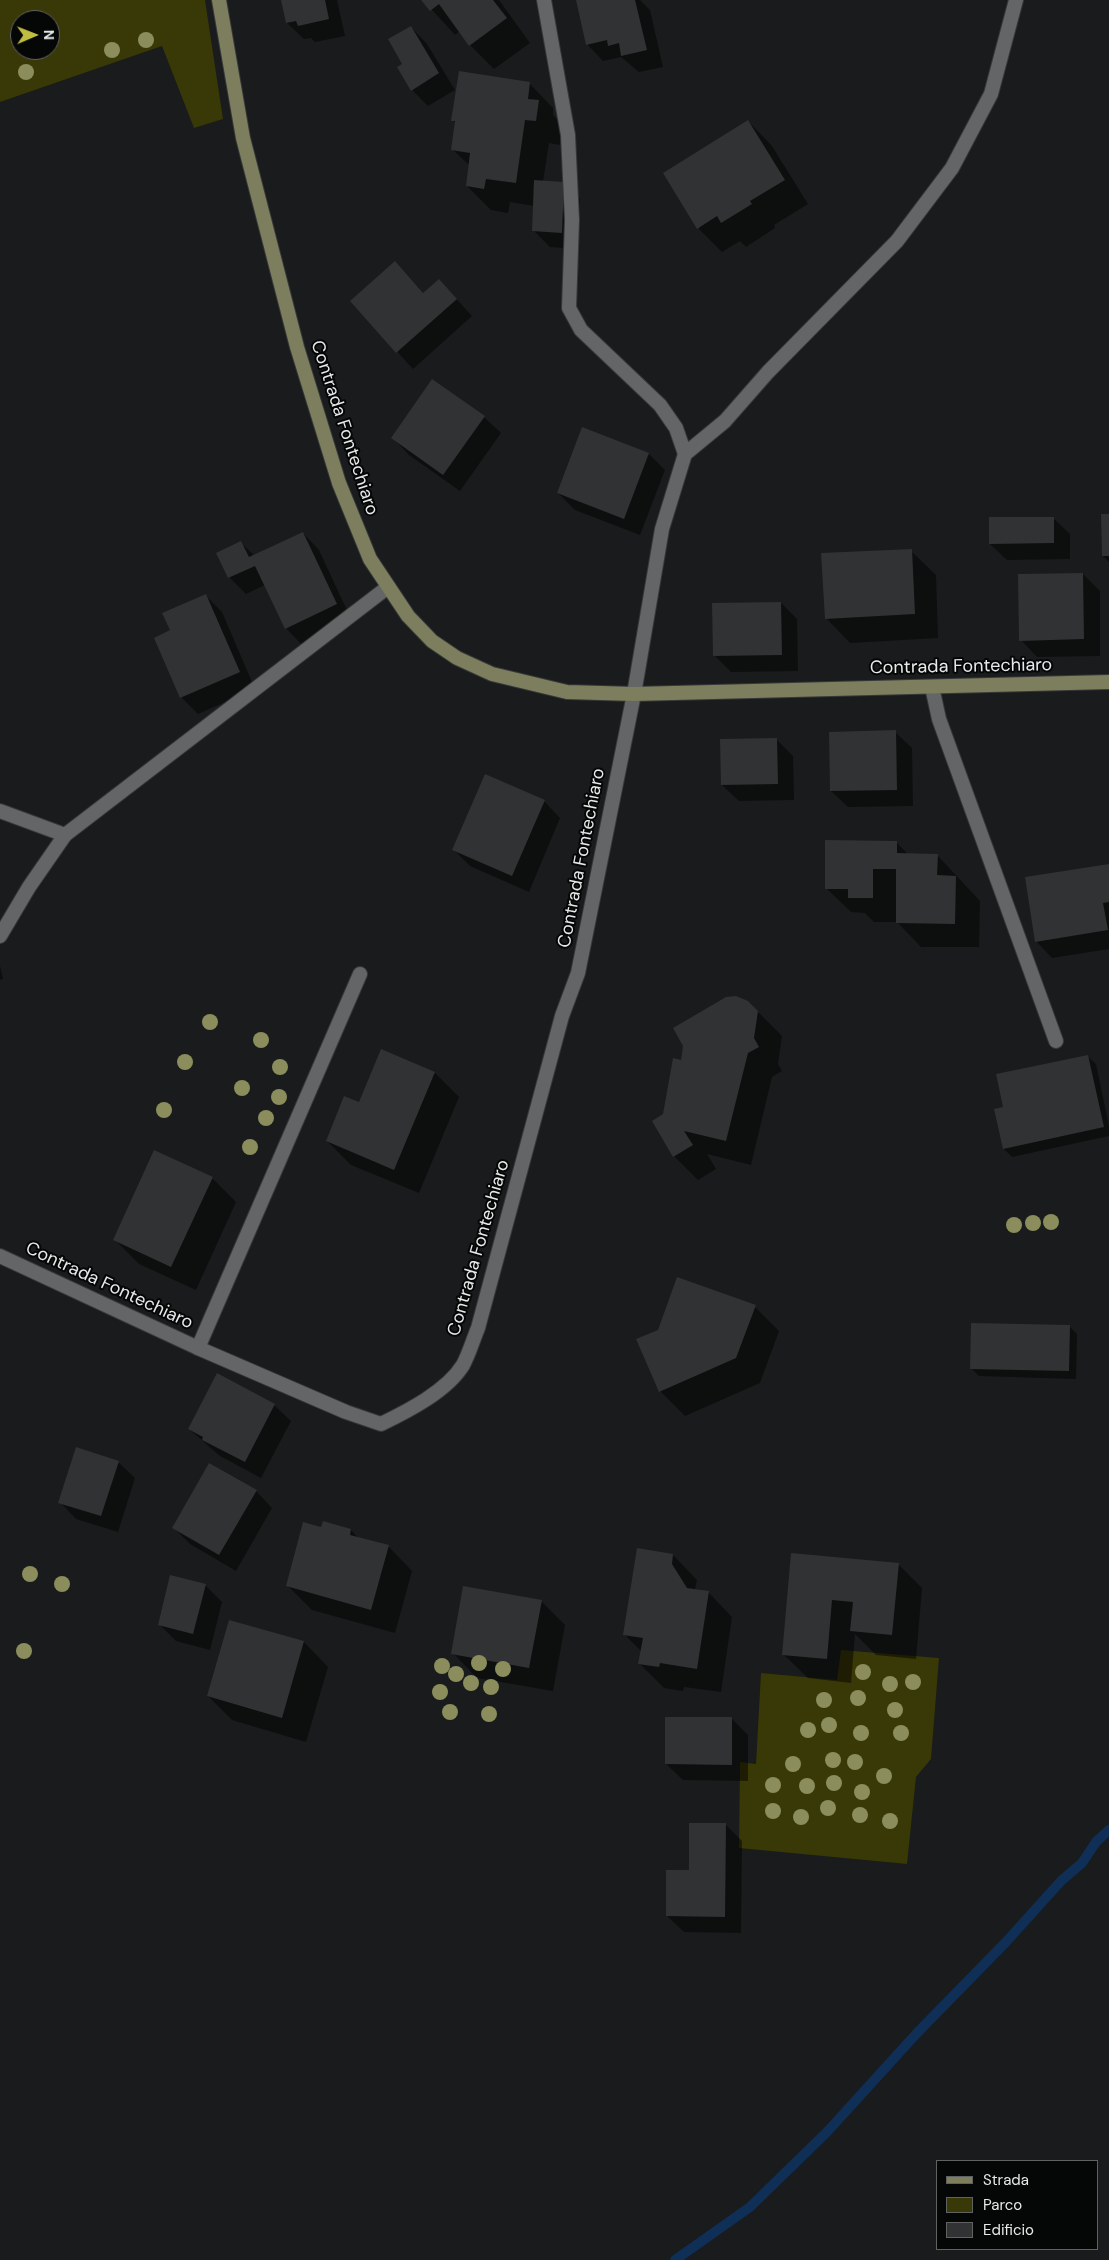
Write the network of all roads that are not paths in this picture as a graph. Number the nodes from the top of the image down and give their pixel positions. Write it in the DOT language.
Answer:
graph roads {
  1 [pos="219,0"];
  2 [pos="544,0"];
  3 [pos="1016,0"];
  4 [pos="685,454"];
  5 [pos="388,587"];
  6 [pos="1109,682"];
  7 [pos="932,687"];
  8 [pos="634,694"];
  9 [pos="0,811"];
  10 [pos="65,835"];
  11 [pos="0,936"];
  12 [pos="360,974"];
  13 [pos="1056,1041"];
  14 [pos="0,1256"];
  15 [pos="198,1348"];
  1 -- 5 [label="main road, Contrada Fontechiaro"];
  2 -- 4 [label="street"];
  3 -- 4 [label="street"];
  4 -- 8 [label="street"];
  5 -- 8 [label="main road, Contrada Fontechiaro"];
  5 -- 10 [label="street"];
  6 -- 7 [label="main road, Contrada Fontechiaro"];
  7 -- 8 [label="main road, Contrada Fontechiaro"];
  7 -- 13 [label="street"];
  8 -- 15 [label="street, Contrada Fontechiaro"];
  9 -- 10 [label="street"];
  10 -- 11 [label="street"];
  12 -- 15 [label="street"];
  14 -- 15 [label="street, Contrada Fontechiaro"];
}
